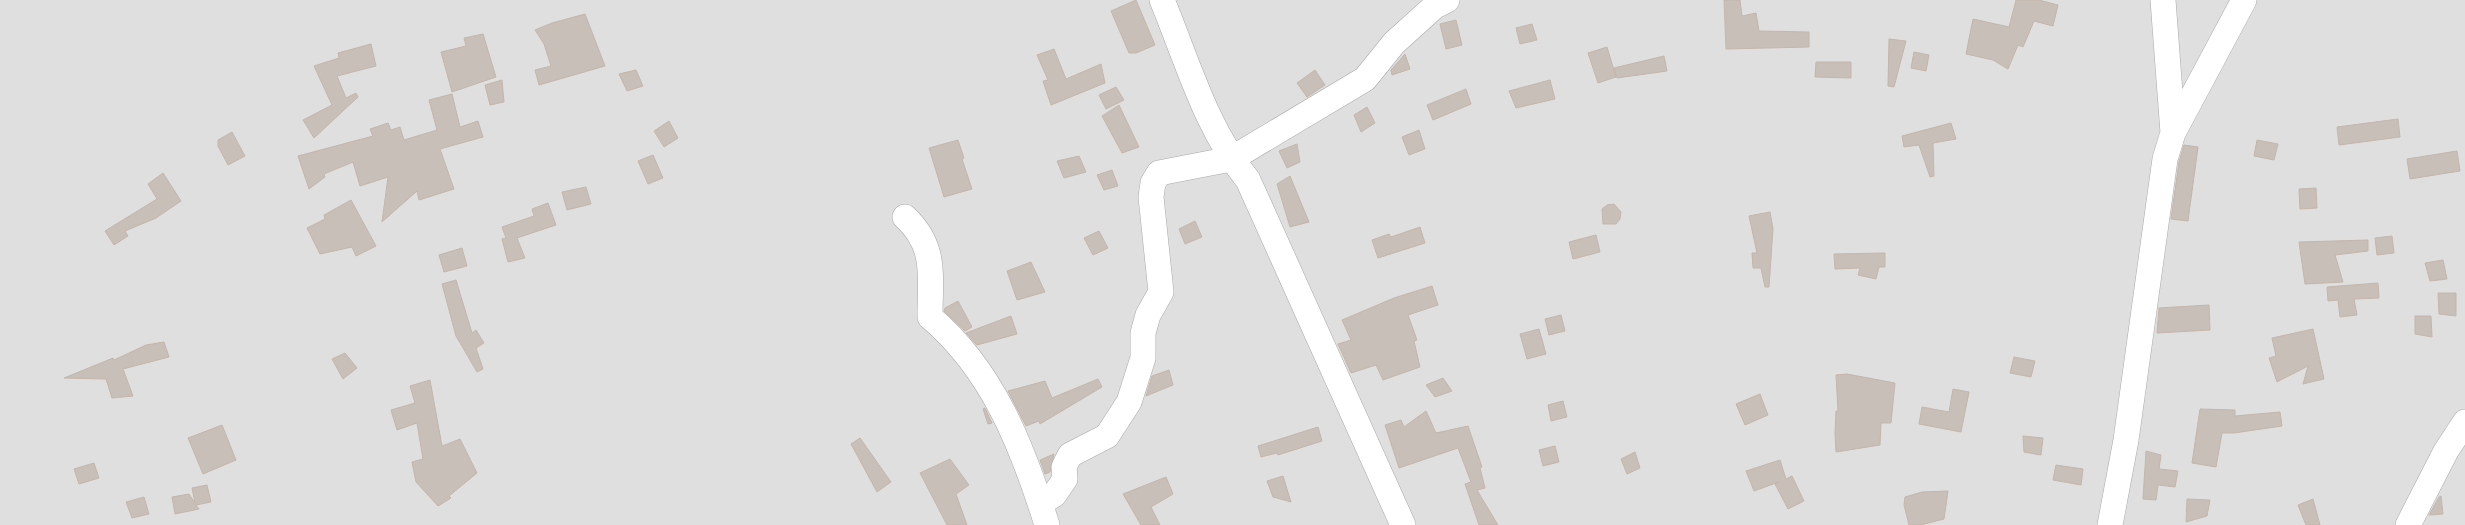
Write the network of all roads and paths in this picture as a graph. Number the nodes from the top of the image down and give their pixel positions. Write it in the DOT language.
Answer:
graph roads {
  1 [pos="1162,0"];
  2 [pos="1447,0"];
  3 [pos="2163,0"];
  4 [pos="2244,0"];
  5 [pos="2172,133"];
  6 [pos="1231,159"];
  7 [pos="905,217"];
  8 [pos="2465,422"];
  9 [pos="1044,514"];
  10 [pos="1403,525"];
  11 [pos="2110,525"];
  12 [pos="2408,525"];
  1 -- 6 [label="street"];
  2 -- 6 [label="street"];
  3 -- 5 [label="street"];
  4 -- 5 [label="street"];
  5 -- 11 [label="street"];
  6 -- 9 [label="street"];
  6 -- 10 [label="street"];
  7 -- 9 [label="street"];
  8 -- 12 [label="street"];
}
